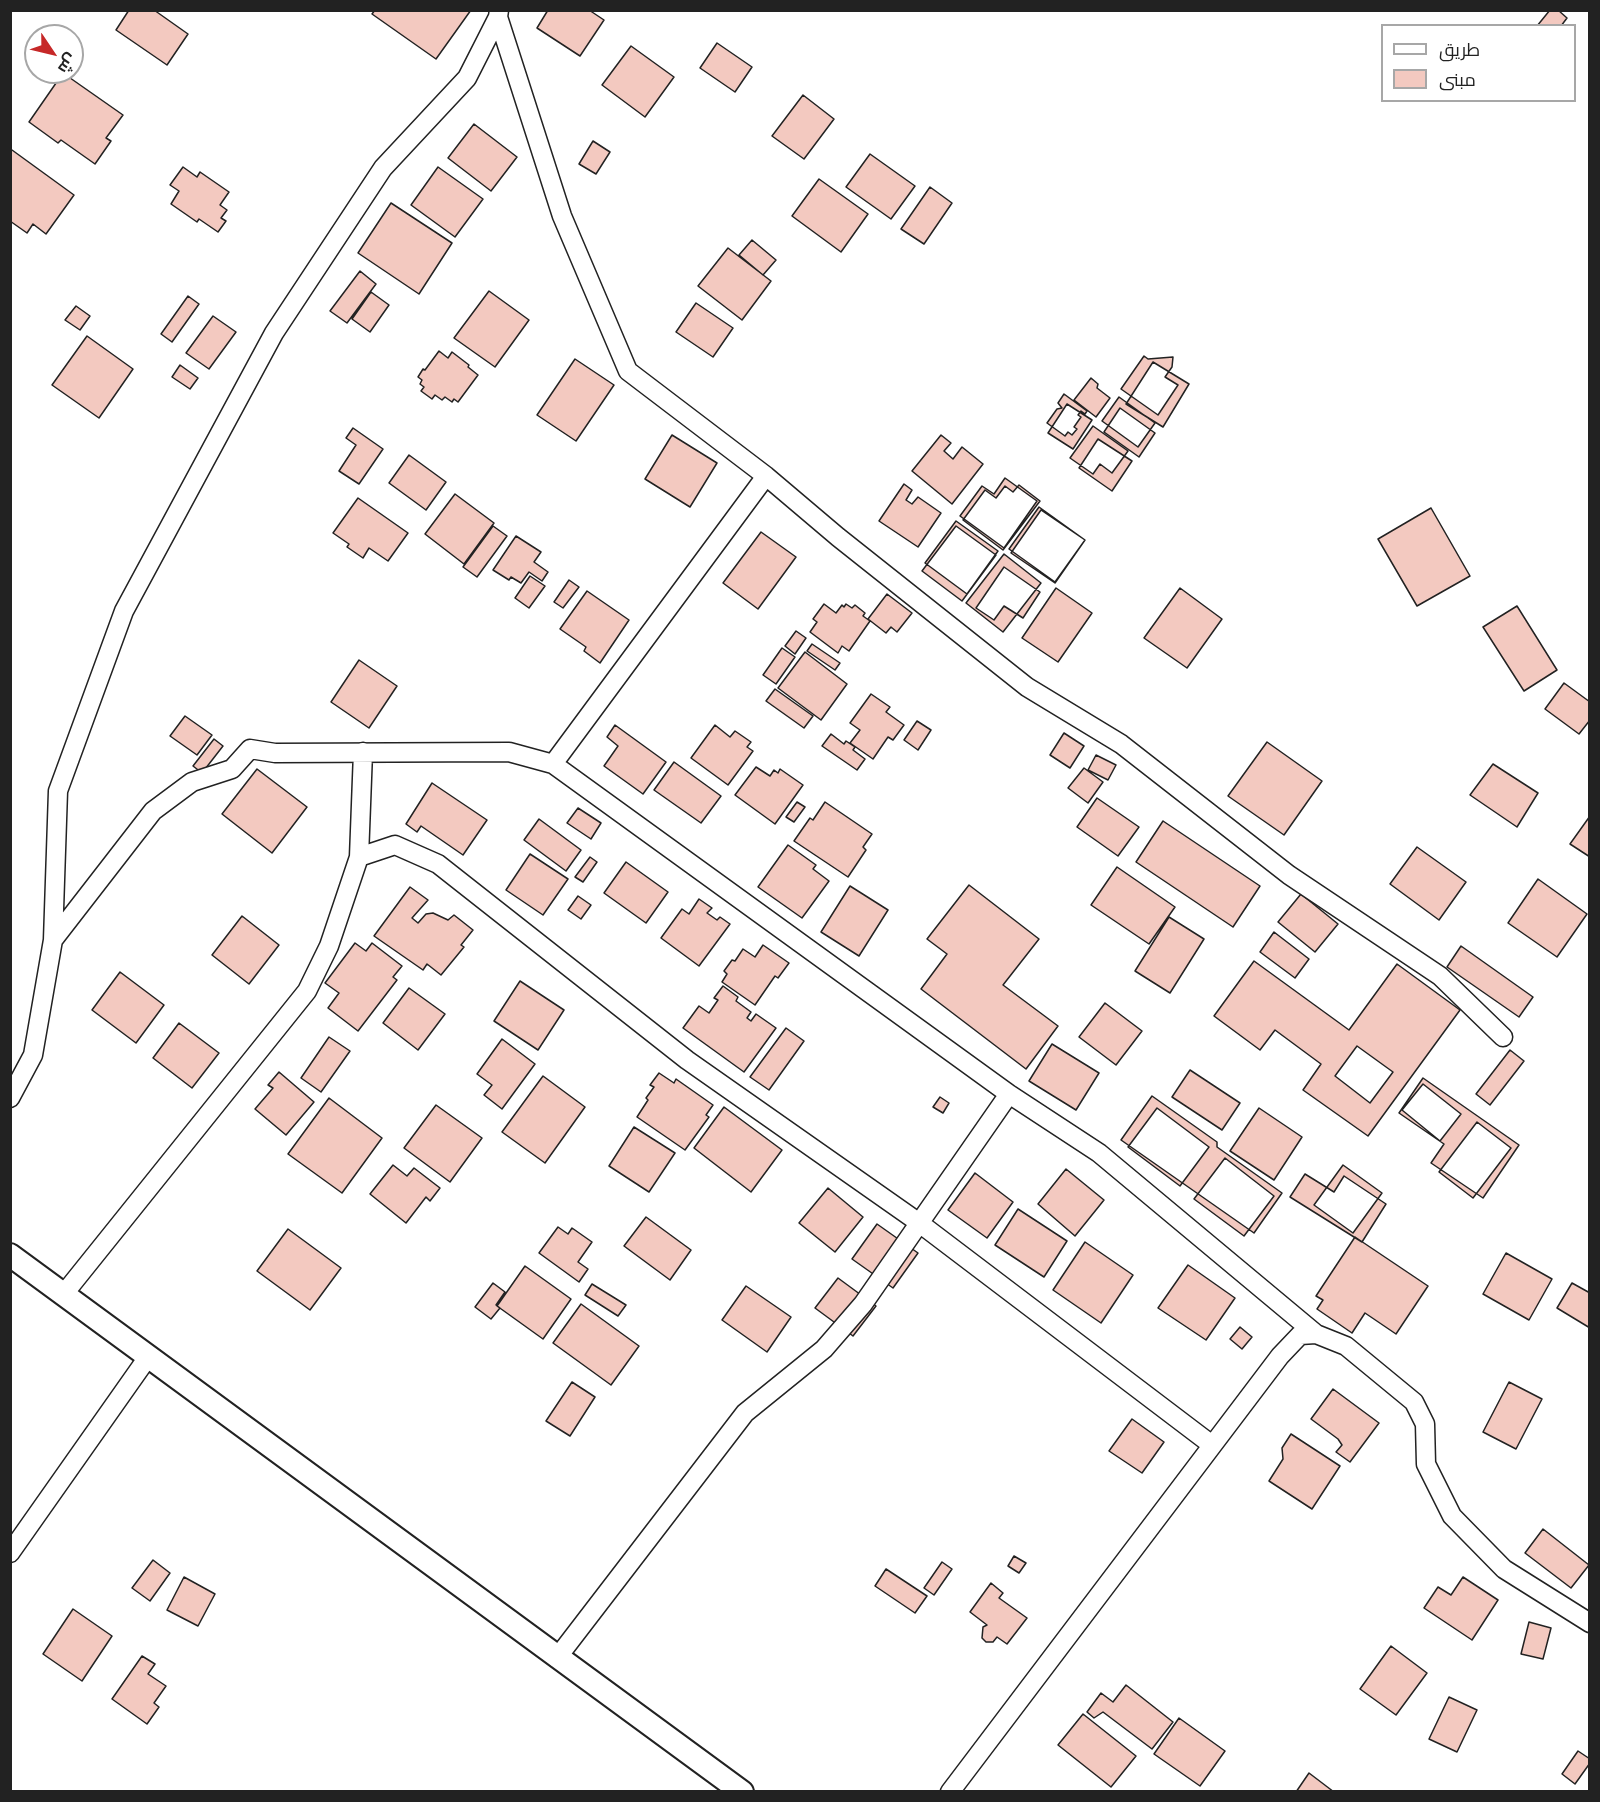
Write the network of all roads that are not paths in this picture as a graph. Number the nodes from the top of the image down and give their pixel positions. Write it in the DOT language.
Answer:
graph roads {
  1 [pos="499,14"];
  2 [pos="766,477"];
  3 [pos="363,752"];
  4 [pos="553,764"];
  5 [pos="359,857"];
  6 [pos="53,940"];
  7 [pos="1503,1037"];
  8 [pos="1009,1094"];
  9 [pos="10,1098"];
  10 [pos="918,1221"];
  11 [pos="10,1255"];
  12 [pos="63,1295"];
  13 [pos="1316,1334"];
  14 [pos="148,1357"];
  15 [pos="1212,1445"];
  16 [pos="10,1553"];
  17 [pos="1590,1623"];
  18 [pos="557,1658"];
  19 [pos="741,1791"];
  20 [pos="950,1791"];
  1 -- 2 [label="street"];
  1 -- 6 [label="street"];
  2 -- 4 [label="street"];
  2 -- 7 [label="street"];
  3 -- 4 [label="street"];
  3 -- 5 [label="street"];
  3 -- 6 [label="street"];
  4 -- 8 [label="street"];
  5 -- 10 [label="street"];
  5 -- 12 [label="street"];
  6 -- 9 [label="street"];
  8 -- 10 [label="street"];
  8 -- 13 [label="street"];
  10 -- 15 [label="street"];
  10 -- 18 [label="street"];
  11 -- 12 [label="street"];
  12 -- 14 [label="street"];
  13 -- 15 [label="street"];
  13 -- 17 [label="street"];
  14 -- 16 [label="street"];
  14 -- 18 [label="street"];
  15 -- 20 [label="street"];
  18 -- 19 [label="street"];
}
